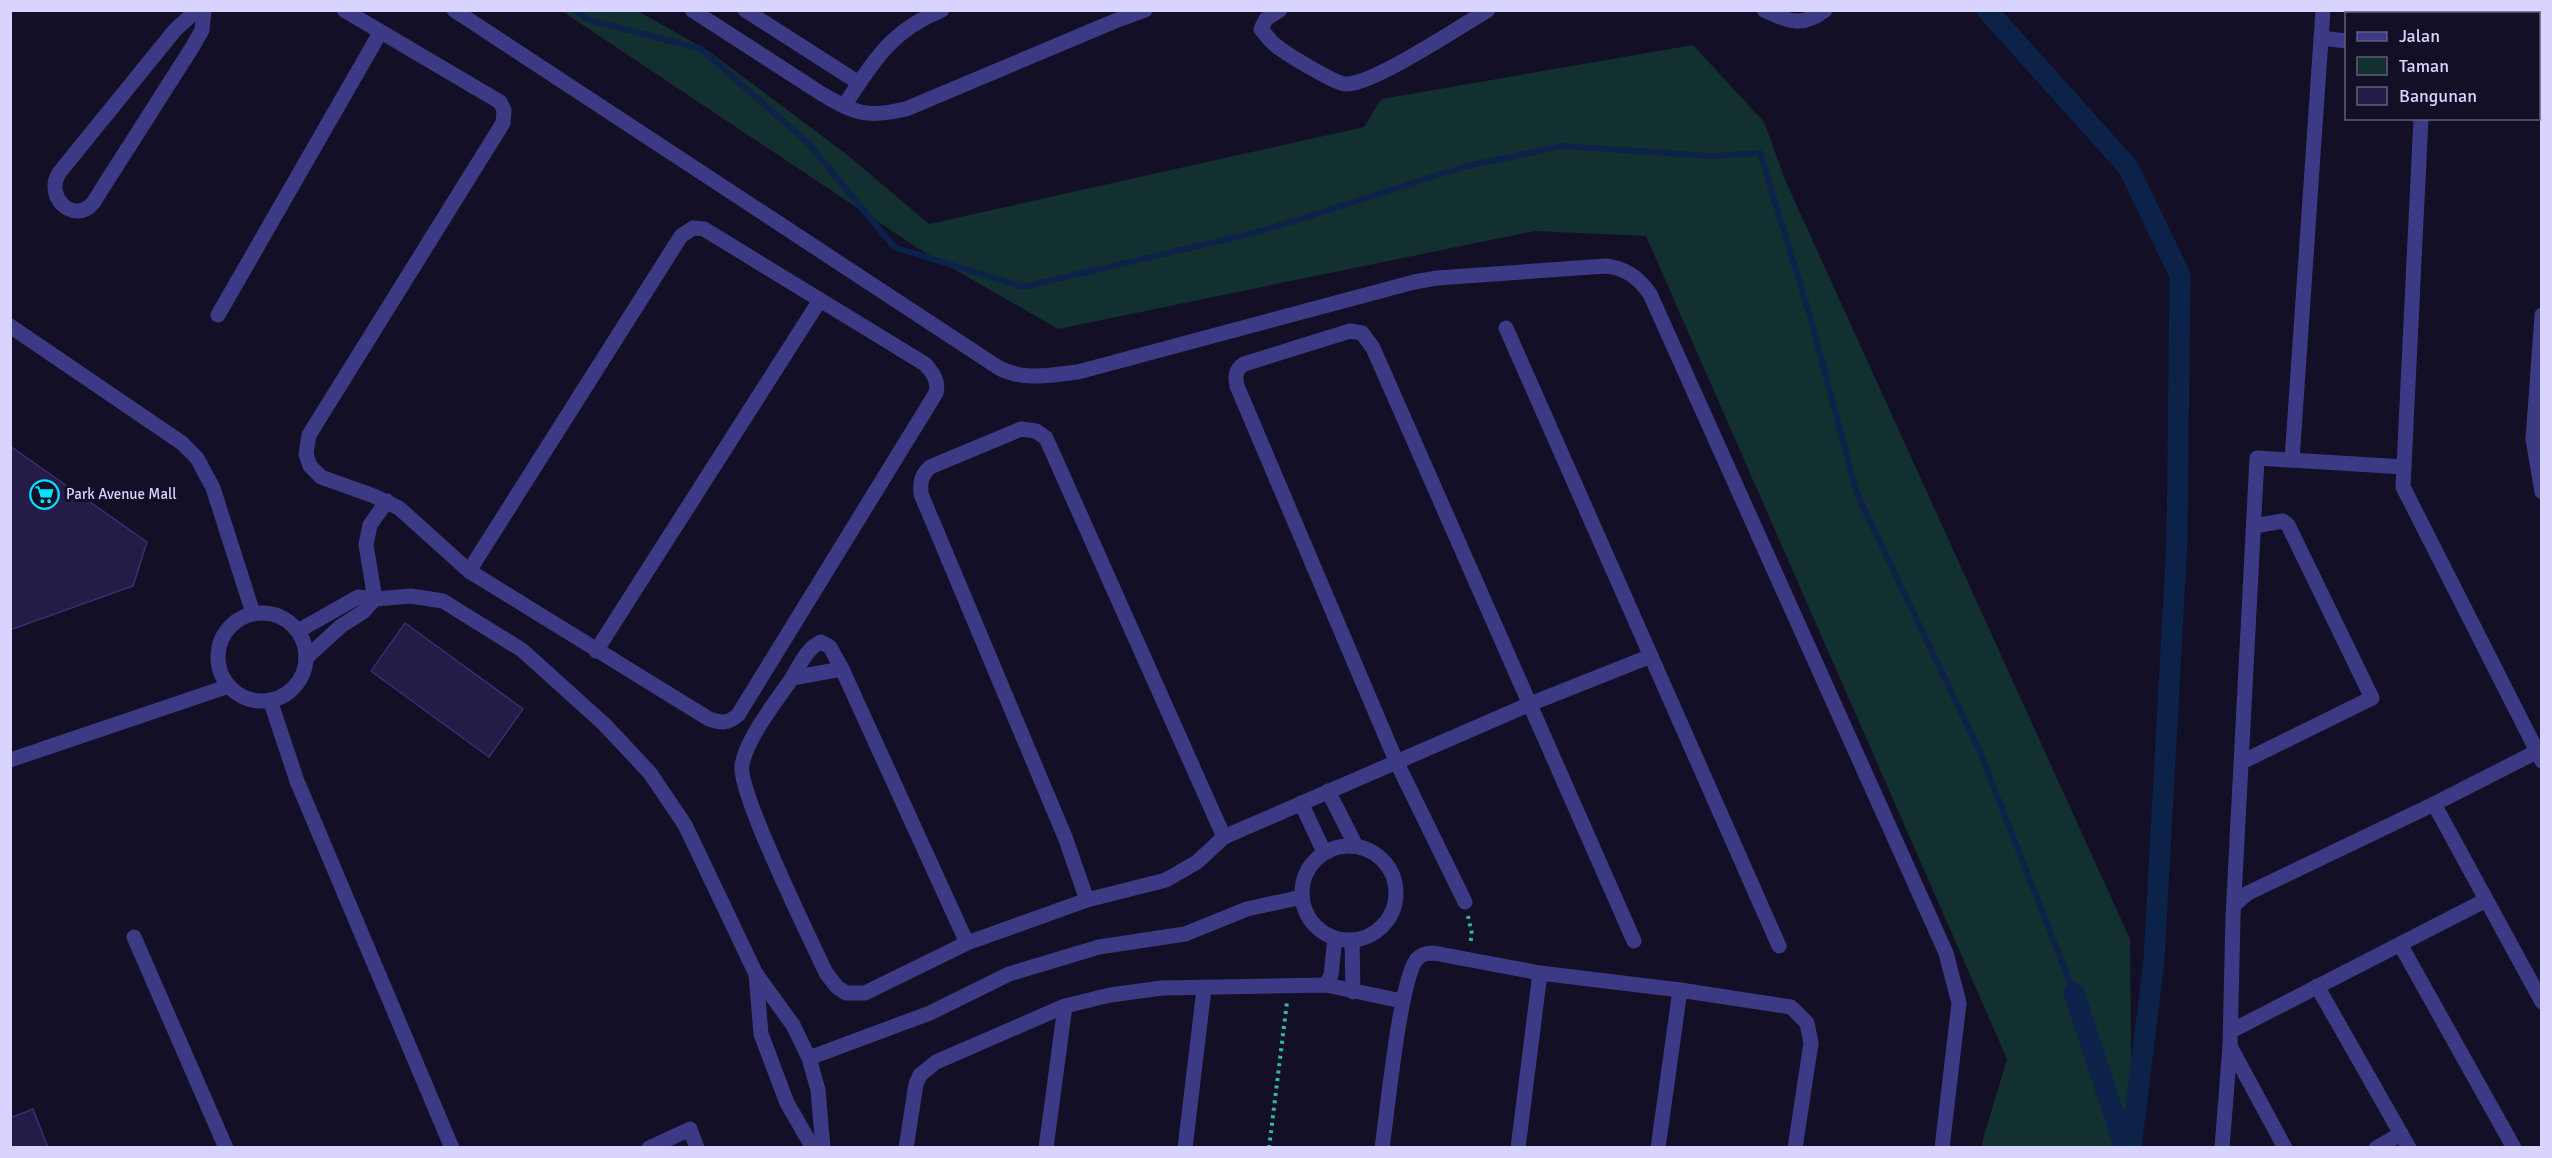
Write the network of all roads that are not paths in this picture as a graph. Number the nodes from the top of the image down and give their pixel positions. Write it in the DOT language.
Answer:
graph roads {
  1 [pos="197,10"];
  2 [pos="204,10"];
  3 [pos="344,10"];
  4 [pos="453,10"];
  5 [pos="692,10"];
  6 [pos="745,10"];
  7 [pos="942,10"];
  8 [pos="1144,10"];
  9 [pos="1280,10"];
  10 [pos="1488,10"];
  11 [pos="1764,10"];
  12 [pos="1825,10"];
  13 [pos="2323,10"];
  14 [pos="915,17"];
  15 [pos="380,33"];
  16 [pos="2320,38"];
  17 [pos="2345,41"];
  18 [pos="859,83"];
  19 [pos="844,106"];
  20 [pos="2421,120"];
  21 [pos="820,300"];
  22 [pos="218,315"];
  23 [pos="2541,315"];
  24 [pos="10,326"];
  25 [pos="1506,328"];
  26 [pos="2292,460"];
  27 [pos="2404,467"];
  28 [pos="2541,492"];
  29 [pos="387,501"];
  30 [pos="2254,526"];
  31 [pos="469,571"];
  32 [pos="375,599"];
  33 [pos="253,614"];
  34 [pos="298,631"];
  35 [pos="596,651"];
  36 [pos="1650,656"];
  37 [pos="306,658"];
  38 [pos="842,669"];
  39 [pos="792,678"];
  40 [pos="229,686"];
  41 [pos="270,700"];
  42 [pos="1530,705"];
  43 [pos="2540,754"];
  44 [pos="10,760"];
  45 [pos="2242,762"];
  46 [pos="1397,763"];
  47 [pos="1328,791"];
  48 [pos="1301,803"];
  49 [pos="2434,804"];
  50 [pos="1224,837"];
  51 [pos="1356,846"];
  52 [pos="1324,852"];
  53 [pos="1302,897"];
  54 [pos="1087,900"];
  55 [pos="2486,900"];
  56 [pos="1465,902"];
  57 [pos="2235,904"];
  58 [pos="134,937"];
  59 [pos="1335,938"];
  60 [pos="1352,940"];
  61 [pos="1634,941"];
  62 [pos="967,943"];
  63 [pos="2400,944"];
  64 [pos="1779,946"];
  65 [pos="1540,973"];
  66 [pos="756,975"];
  67 [pos="1326,985"];
  68 [pos="2318,986"];
  69 [pos="1204,989"];
  70 [pos="1680,990"];
  71 [pos="1353,992"];
  72 [pos="1402,1001"];
  73 [pos="2541,1002"];
  74 [pos="1065,1006"];
  75 [pos="2231,1038"];
  76 [pos="809,1058"];
  77 [pos="2405,1141"];
  78 [pos="226,1148"];
  79 [pos="452,1148"];
  80 [pos="649,1148"];
  81 [pos="697,1148"];
  82 [pos="813,1148"];
  83 [pos="823,1148"];
  84 [pos="906,1148"];
  85 [pos="1046,1148"];
  86 [pos="1185,1148"];
  87 [pos="1382,1148"];
  88 [pos="1518,1148"];
  89 [pos="1658,1148"];
  90 [pos="1795,1148"];
  91 [pos="1942,1148"];
  92 [pos="2222,1148"];
  93 [pos="2285,1148"];
  94 [pos="2376,1148"];
  95 [pos="2514,1148"];
  1 -- 2 [label="street"];
  3 -- 15 [label="street"];
  4 -- 91 [label="street"];
  5 -- 19 [label="street"];
  6 -- 18 [label="street"];
  7 -- 14 [label="street"];
  8 -- 19 [label="street"];
  9 -- 10 [label="street"];
  11 -- 12 [label="street"];
  13 -- 16 [label="street"];
  14 -- 18 [label="street"];
  15 -- 22 [label="street"];
  15 -- 29 [label="street"];
  16 -- 17 [label="street"];
  16 -- 26 [label="street"];
  18 -- 19 [label="street"];
  20 -- 27 [label="street"];
  21 -- 31 [label="street"];
  21 -- 35 [label="street"];
  21 -- 35 [label="street"];
  23 -- 28 [label="street"];
  24 -- 33 [label="street"];
  25 -- 36 [label="street"];
  26 -- 27 [label="street"];
  26 -- 30 [label="street"];
  27 -- 43 [label="street"];
  29 -- 31 [label="street"];
  29 -- 32 [label="street"];
  30 -- 45 [label="street"];
  30 -- 45 [label="street"];
  31 -- 35 [label="street"];
  32 -- 34 [label="street"];
  32 -- 37 [label="street"];
  32 -- 66 [label="street"];
  33 -- 34 [label="street"];
  33 -- 40 [label="street"];
  34 -- 37 [label="street"];
  36 -- 42 [label="street"];
  36 -- 64 [label="street"];
  37 -- 41 [label="street"];
  38 -- 39 [label="street"];
  38 -- 39 [label="street"];
  38 -- 62 [label="street"];
  39 -- 62 [label="street"];
  40 -- 41 [label="street"];
  40 -- 44 [label="street"];
  41 -- 79 [label="street"];
  42 -- 46 [label="street"];
  42 -- 46 [label="street"];
  42 -- 61 [label="street"];
  43 -- 49 [label="street"];
  45 -- 57 [label="street"];
  46 -- 47 [label="street"];
  46 -- 56 [label="street"];
  47 -- 48 [label="street"];
  47 -- 51 [label="street"];
  48 -- 50 [label="street"];
  48 -- 52 [label="street"];
  49 -- 55 [label="street"];
  49 -- 57 [label="street"];
  50 -- 54 [label="street"];
  50 -- 54 [label="street"];
  51 -- 52 [label="street"];
  51 -- 60 [label="street"];
  52 -- 53 [label="street"];
  53 -- 59 [label="street"];
  53 -- 76 [label="street"];
  54 -- 62 [label="street"];
  55 -- 63 [label="street"];
  55 -- 73 [label="street"];
  57 -- 75 [label="street"];
  58 -- 78 [label="street"];
  59 -- 60 [label="street"];
  59 -- 67 [label="street"];
  60 -- 71 [label="street"];
  63 -- 68 [label="street"];
  63 -- 95 [label="street"];
  65 -- 70 [label="street"];
  65 -- 72 [label="street"];
  65 -- 88 [label="street"];
  66 -- 76 [label="street"];
  66 -- 82 [label="street"];
  67 -- 69 [label="street"];
  67 -- 71 [label="street"];
  68 -- 75 [label="street"];
  68 -- 77 [label="street"];
  69 -- 74 [label="street"];
  69 -- 86 [label="street"];
  70 -- 89 [label="street"];
  70 -- 90 [label="street"];
  71 -- 72 [label="street"];
  72 -- 87 [label="street"];
  74 -- 84 [label="street"];
  74 -- 85 [label="street"];
  75 -- 92 [label="street"];
  75 -- 93 [label="street"];
  76 -- 83 [label="street"];
  77 -- 94 [label="street"];
  80 -- 81 [label="street"];
}
